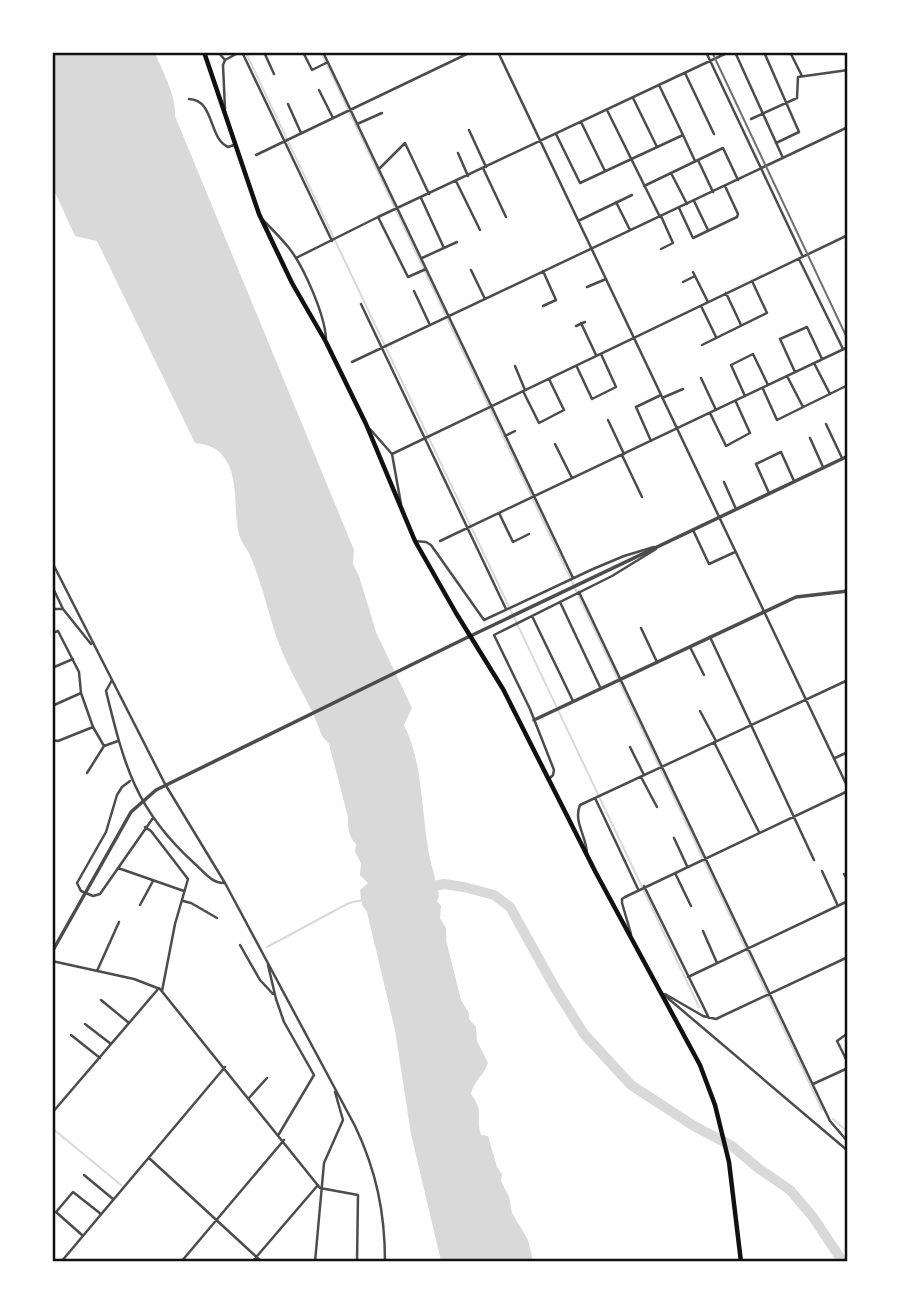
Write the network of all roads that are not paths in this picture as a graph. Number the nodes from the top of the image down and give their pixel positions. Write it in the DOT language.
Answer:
graph roads {
  1 [pos="204,52"];
  2 [pos="218,52"];
  3 [pos="241,52"];
  4 [pos="264,52"];
  5 [pos="303,52"];
  6 [pos="323,52"];
  7 [pos="471,52"];
  8 [pos="498,52"];
  9 [pos="706,52"];
  10 [pos="729,52"];
  11 [pos="735,52"];
  12 [pos="764,52"];
  13 [pos="790,52"];
  14 [pos="225,60"];
  15 [pos="710,61"];
  16 [pos="326,62"];
  17 [pos="848,70"];
  18 [pos="685,73"];
  19 [pos="274,74"];
  20 [pos="802,76"];
  21 [pos="659,85"];
  22 [pos="319,90"];
  23 [pos="633,98"];
  24 [pos="189,99"];
  25 [pos="787,102"];
  26 [pos="288,104"];
  27 [pos="349,110"];
  28 [pos="607,110"];
  29 [pos="382,113"];
  30 [pos="763,114"];
  31 [pos="225,115"];
  32 [pos="332,118"];
  33 [pos="751,120"];
  34 [pos="582,122"];
  35 [pos="357,124"];
  36 [pos="848,127"];
  37 [pos="469,130"];
  38 [pos="301,133"];
  39 [pos="556,134"];
  40 [pos="714,134"];
  41 [pos="683,135"];
  42 [pos="286,140"];
  43 [pos="540,141"];
  44 [pos="776,143"];
  45 [pos="235,145"];
  46 [pos="657,147"];
  47 [pos="458,153"];
  48 [pos="256,155"];
  49 [pos="783,158"];
  50 [pos="631,159"];
  51 [pos="696,161"];
  52 [pos="485,168"];
  53 [pos="379,169"];
  54 [pos="761,169"];
  55 [pos="605,171"];
  56 [pos="671,173"];
  57 [pos="468,176"];
  58 [pos="738,180"];
  59 [pos="456,181"];
  60 [pos="644,186"];
  61 [pos="725,186"];
  62 [pos="713,192"];
  63 [pos="429,194"];
  64 [pos="632,195"];
  65 [pos="421,198"];
  66 [pos="694,201"];
  67 [pos="616,202"];
  68 [pos="687,204"];
  69 [pos="679,208"];
  70 [pos="396,209"];
  71 [pos="259,215"];
  72 [pos="378,217"];
  73 [pos="506,217"];
  74 [pos="660,217"];
  75 [pos="578,221"];
  76 [pos="480,230"];
  77 [pos="630,230"];
  78 [pos="708,231"];
  79 [pos="848,235"];
  80 [pos="334,240"];
  81 [pos="457,242"];
  82 [pos="444,248"];
  83 [pos="591,249"];
  84 [pos="661,249"];
  85 [pos="801,257"];
  86 [pos="296,258"];
  87 [pos="421,259"];
  88 [pos="424,270"];
  89 [pos="471,270"];
  90 [pos="543,271"];
  91 [pos="606,279"];
  92 [pos="752,281"];
  93 [pos="683,282"];
  94 [pos="587,287"];
  95 [pos="414,291"];
  96 [pos="726,293"];
  97 [pos="485,299"];
  98 [pos="708,302"];
  99 [pos="361,304"];
  100 [pos="543,306"];
  101 [pos="701,306"];
  102 [pos="446,316"];
  103 [pos="430,324"];
  104 [pos="576,326"];
  105 [pos="742,326"];
  106 [pos="634,338"];
  107 [pos="716,338"];
  108 [pos="326,342"];
  109 [pos="702,345"];
  110 [pos="384,346"];
  111 [pos="846,348"];
  112 [pos="599,355"];
  113 [pos="822,359"];
  114 [pos="352,362"];
  115 [pos="814,363"];
  116 [pos="515,366"];
  117 [pos="576,366"];
  118 [pos="795,372"];
  119 [pos="788,376"];
  120 [pos="701,378"];
  121 [pos="549,379"];
  122 [pos="768,385"];
  123 [pos="848,385"];
  124 [pos="762,388"];
  125 [pos="683,389"];
  126 [pos="524,390"];
  127 [pos="830,394"];
  128 [pos="745,396"];
  129 [pos="662,397"];
  130 [pos="735,401"];
  131 [pos="489,407"];
  132 [pos="803,407"];
  133 [pos="716,410"];
  134 [pos="710,413"];
  135 [pos="608,420"];
  136 [pos="366,424"];
  137 [pos="827,424"];
  138 [pos="676,429"];
  139 [pos="515,431"];
  140 [pos="427,436"];
  141 [pos="505,436"];
  142 [pos="810,438"];
  143 [pos="651,441"];
  144 [pos="555,444"];
  145 [pos="392,454"];
  146 [pos="623,454"];
  147 [pos="848,456"];
  148 [pos="842,458"];
  149 [pos="823,467"];
  150 [pos="572,479"];
  151 [pos="794,481"];
  152 [pos="724,482"];
  153 [pos="769,493"];
  154 [pos="642,497"];
  155 [pos="532,498"];
  156 [pos="402,507"];
  157 [pos="736,509"];
  158 [pos="499,513"];
  159 [pos="718,517"];
  160 [pos="470,527"];
  161 [pos="693,530"];
  162 [pos="529,534"];
  163 [pos="415,541"];
  164 [pos="440,541"];
  165 [pos="661,545"];
  166 [pos="735,552"];
  167 [pos="52,562"];
  168 [pos="571,579"];
  169 [pos="52,586"];
  170 [pos="848,591"];
  171 [pos="577,593"];
  172 [pos="560,602"];
  173 [pos="508,608"];
  174 [pos="52,609"];
  175 [pos="63,609"];
  176 [pos="763,612"];
  177 [pos="532,616"];
  178 [pos="640,628"];
  179 [pos="52,633"];
  180 [pos="470,636"];
  181 [pos="710,637"];
  182 [pos="690,646"];
  183 [pos="96,651"];
  184 [pos="73,659"];
  185 [pos="657,662"];
  186 [pos="52,668"];
  187 [pos="704,676"];
  188 [pos="618,679"];
  189 [pos="113,680"];
  190 [pos="848,681"];
  191 [pos="600,688"];
  192 [pos="81,693"];
  193 [pos="805,701"];
  194 [pos="573,702"];
  195 [pos="52,706"];
  196 [pos="700,711"];
  197 [pos="534,720"];
  198 [pos="751,726"];
  199 [pos="93,727"];
  200 [pos="52,740"];
  201 [pos="118,741"];
  202 [pos="715,742"];
  203 [pos="104,746"];
  204 [pos="630,747"];
  205 [pos="848,752"];
  206 [pos="833,759"];
  207 [pos="660,767"];
  208 [pos="87,773"];
  209 [pos="643,776"];
  210 [pos="548,780"];
  211 [pos="131,781"];
  212 [pos="165,785"];
  213 [pos="848,790"];
  214 [pos="597,797"];
  215 [pos="657,807"];
  216 [pos="793,817"];
  217 [pos="153,818"];
  218 [pos="145,827"];
  219 [pos="759,832"];
  220 [pos="674,838"];
  221 [pos="587,856"];
  222 [pos="704,858"];
  223 [pos="814,860"];
  224 [pos="687,866"];
  225 [pos="118,868"];
  226 [pos="822,871"];
  227 [pos="675,873"];
  228 [pos="845,874"];
  229 [pos="848,880"];
  230 [pos="153,881"];
  231 [pos="225,883"];
  232 [pos="642,887"];
  233 [pos="184,891"];
  234 [pos="85,893"];
  235 [pos="181,901"];
  236 [pos="848,901"];
  237 [pos="140,905"];
  238 [pos="838,905"];
  239 [pos="691,906"];
  240 [pos="217,918"];
  241 [pos="119,922"];
  242 [pos="703,931"];
  243 [pos="633,942"];
  244 [pos="240,945"];
  245 [pos="747,949"];
  246 [pos="52,952"];
  247 [pos="848,957"];
  248 [pos="52,961"];
  249 [pos="268,962"];
  250 [pos="717,963"];
  251 [pos="97,971"];
  252 [pos="688,977"];
  253 [pos="160,990"];
  254 [pos="661,992"];
  255 [pos="768,994"];
  256 [pos="275,996"];
  257 [pos="101,1000"];
  258 [pos="709,1018"];
  259 [pos="129,1023"];
  260 [pos="85,1024"];
  261 [pos="848,1033"];
  262 [pos="71,1035"];
  263 [pos="111,1044"];
  264 [pos="100,1058"];
  265 [pos="848,1063"];
  266 [pos="225,1068"];
  267 [pos="848,1068"];
  268 [pos="267,1078"];
  269 [pos="813,1084"];
  270 [pos="335,1087"];
  271 [pos="249,1098"];
  272 [pos="52,1114"];
  273 [pos="279,1134"];
  274 [pos="284,1140"];
  275 [pos="848,1142"];
  276 [pos="848,1151"];
  277 [pos="149,1158"];
  278 [pos="84,1175"];
  279 [pos="319,1186"];
  280 [pos="113,1199"];
  281 [pos="101,1214"];
  282 [pos="217,1221"];
  283 [pos="82,1236"];
  284 [pos="256,1256"];
  285 [pos="61,1261"];
  286 [pos="181,1262"];
  287 [pos="252,1262"];
  288 [pos="262,1262"];
  289 [pos="315,1262"];
  290 [pos="357,1262"];
  291 [pos="385,1262"];
  292 [pos="741,1262"];
  1 -- 31 [label="main road"];
  2 -- 14 [label="street"];
  3 -- 14 [label="street"];
  3 -- 42 [label="street"];
  4 -- 19 [label="street"];
  5 -- 16 [label="street"];
  6 -- 16 [label="street"];
  7 -- 27 [label="street"];
  8 -- 43 [label="street"];
  9 -- 15 [label="street"];
  10 -- 15 [label="street"];
  11 -- 30 [label="street"];
  12 -- 25 [label="street"];
  13 -- 20 [label="street"];
  14 -- 31 [label="street"];
  15 -- 18 [label="street"];
  15 -- 54 [label="street"];
  16 -- 27 [label="street"];
  17 -- 20 [label="street"];
  18 -- 21 [label="street"];
  18 -- 40 [label="street"];
  20 -- 25 [label="street"];
  21 -- 23 [label="street"];
  21 -- 41 [label="street"];
  22 -- 32 [label="street"];
  23 -- 28 [label="street"];
  23 -- 46 [label="street"];
  24 -- 45 [label="street"];
  25 -- 30 [label="street"];
  25 -- 44 [label="street"];
  26 -- 38 [label="street"];
  27 -- 32 [label="street"];
  27 -- 35 [label="street"];
  28 -- 34 [label="street"];
  28 -- 50 [label="street"];
  29 -- 35 [label="street"];
  30 -- 33 [label="street"];
  30 -- 44 [label="street"];
  31 -- 45 [label="main road"];
  32 -- 38 [label="street"];
  34 -- 39 [label="street"];
  34 -- 55 [label="street"];
  35 -- 53 [label="street"];
  36 -- 49 [label="street"];
  37 -- 52 [label="street"];
  38 -- 42 [label="street"];
  39 -- 43 [label="street"];
  39 -- 55 [label="street"];
  41 -- 46 [label="street"];
  41 -- 51 [label="street"];
  42 -- 48 [label="street"];
  42 -- 80 [label="street"];
  43 -- 52 [label="street"];
  43 -- 75 [label="street"];
  44 -- 49 [label="street"];
  45 -- 71 [label="main road"];
  46 -- 50 [label="street"];
  47 -- 57 [label="street"];
  49 -- 54 [label="street"];
  50 -- 55 [label="street"];
  50 -- 60 [label="street"];
  51 -- 56 [label="street"];
  51 -- 58 [label="street"];
  51 -- 62 [label="street"];
  52 -- 57 [label="street"];
  52 -- 73 [label="street"];
  53 -- 63 [label="street"];
  53 -- 70 [label="street"];
  54 -- 58 [label="street"];
  54 -- 85 [label="street"];
  56 -- 60 [label="street"];
  56 -- 68 [label="street"];
  57 -- 59 [label="street"];
  58 -- 61 [label="street"];
  59 -- 63 [label="street"];
  59 -- 76 [label="street"];
  60 -- 74 [label="street"];
  61 -- 62 [label="street"];
  61 -- 78 [label="street"];
  62 -- 66 [label="street"];
  63 -- 65 [label="street"];
  64 -- 67 [label="street"];
  65 -- 70 [label="street"];
  65 -- 82 [label="street"];
  66 -- 68 [label="street"];
  66 -- 78 [label="street"];
  67 -- 75 [label="street"];
  67 -- 77 [label="street"];
  68 -- 69 [label="street"];
  69 -- 74 [label="street"];
  69 -- 78 [label="street"];
  70 -- 72 [label="street"];
  70 -- 87 [label="street"];
  71 -- 86 [label="street"];
  71 -- 108 [label="main road"];
  72 -- 80 [label="street"];
  72 -- 88 [label="street"];
  74 -- 77 [label="street"];
  74 -- 84 [label="street"];
  75 -- 83 [label="street"];
  77 -- 83 [label="street"];
  79 -- 85 [label="street"];
  80 -- 86 [label="street"];
  81 -- 82 [label="street"];
  82 -- 87 [label="street"];
  83 -- 90 [label="street"];
  83 -- 91 [label="street"];
  85 -- 92 [label="street"];
  85 -- 111 [label="street"];
  86 -- 108 [label="street"];
  87 -- 88 [label="street"];
  88 -- 102 [label="street"];
  89 -- 97 [label="street"];
  90 -- 97 [label="street"];
  90 -- 100 [label="street"];
  91 -- 94 [label="street"];
  91 -- 106 [label="street"];
  92 -- 96 [label="street"];
  92 -- 105 [label="street"];
  93 -- 98 [label="street"];
  95 -- 103 [label="street"];
  96 -- 98 [label="street"];
  96 -- 105 [label="street"];
  97 -- 102 [label="street"];
  98 -- 101 [label="street"];
  99 -- 110 [label="street"];
  101 -- 106 [label="street"];
  101 -- 107 [label="street"];
  102 -- 103 [label="street"];
  102 -- 131 [label="street"];
  103 -- 110 [label="street"];
  104 -- 112 [label="street"];
  105 -- 107 [label="street"];
  106 -- 112 [label="street"];
  106 -- 129 [label="street"];
  107 -- 109 [label="street"];
  108 -- 136 [label="main road"];
  110 -- 114 [label="street"];
  110 -- 140 [label="street"];
  111 -- 113 [label="street"];
  112 -- 117 [label="street"];
  112 -- 117 [label="street"];
  113 -- 115 [label="street"];
  113 -- 118 [label="street"];
  115 -- 118 [label="street"];
  115 -- 127 [label="street"];
  116 -- 126 [label="street"];
  117 -- 121 [label="street"];
  118 -- 119 [label="street"];
  119 -- 122 [label="street"];
  119 -- 132 [label="street"];
  120 -- 133 [label="street"];
  121 -- 126 [label="street"];
  121 -- 126 [label="street"];
  122 -- 124 [label="street"];
  122 -- 128 [label="street"];
  123 -- 127 [label="street"];
  124 -- 128 [label="street"];
  124 -- 132 [label="street"];
  125 -- 129 [label="street"];
  126 -- 131 [label="street"];
  127 -- 132 [label="street"];
  128 -- 130 [label="street"];
  129 -- 138 [label="street"];
  129 -- 143 [label="street"];
  130 -- 133 [label="street"];
  130 -- 134 [label="street"];
  131 -- 140 [label="street"];
  131 -- 141 [label="street"];
  133 -- 134 [label="street"];
  134 -- 138 [label="street"];
  135 -- 146 [label="street"];
  136 -- 145 [label="street"];
  136 -- 156 [label="main road"];
  137 -- 148 [label="street"];
  138 -- 143 [label="street"];
  138 -- 159 [label="street"];
  139 -- 141 [label="street"];
  140 -- 145 [label="street"];
  140 -- 160 [label="street"];
  141 -- 155 [label="street"];
  142 -- 149 [label="street"];
  143 -- 146 [label="street"];
  144 -- 150 [label="street"];
  145 -- 156 [label="street"];
  146 -- 150 [label="street"];
  146 -- 154 [label="street"];
  147 -- 148 [label="street"];
  148 -- 149 [label="street"];
  149 -- 151 [label="street"];
  150 -- 155 [label="street"];
  151 -- 153 [label="street"];
  151 -- 153 [label="street"];
  152 -- 157 [label="street"];
  153 -- 157 [label="street"];
  155 -- 158 [label="street"];
  155 -- 168 [label="street"];
  156 -- 163 [label="main road"];
  157 -- 159 [label="street"];
  158 -- 160 [label="street"];
  158 -- 162 [label="street"];
  159 -- 161 [label="street"];
  159 -- 166 [label="street"];
  160 -- 164 [label="street"];
  160 -- 173 [label="street"];
  161 -- 165 [label="street"];
  161 -- 166 [label="street"];
  163 -- 173 [label="street"];
  163 -- 180 [label="main road"];
  165 -- 168 [label="street"];
  165 -- 171 [label="street"];
  165 -- 180 [label="street"];
  166 -- 176 [label="street"];
  167 -- 183 [label="street"];
  168 -- 173 [label="street"];
  169 -- 175 [label="street"];
  170 -- 176 [label="street"];
  171 -- 172 [label="street"];
  171 -- 188 [label="street"];
  172 -- 177 [label="street"];
  172 -- 191 [label="street"];
  174 -- 175 [label="street"];
  175 -- 183 [label="street"];
  176 -- 181 [label="street"];
  176 -- 193 [label="street"];
  177 -- 194 [label="street"];
  177 -- 197 [label="street"];
  178 -- 185 [label="street"];
  179 -- 184 [label="street"];
  180 -- 210 [label="main road"];
  180 -- 212 [label="street"];
  181 -- 182 [label="street"];
  181 -- 198 [label="street"];
  182 -- 185 [label="street"];
  182 -- 187 [label="street"];
  183 -- 189 [label="street"];
  184 -- 186 [label="street"];
  184 -- 192 [label="street"];
  185 -- 188 [label="street"];
  188 -- 191 [label="street"];
  188 -- 207 [label="street"];
  189 -- 201 [label="street"];
  189 -- 212 [label="street"];
  190 -- 193 [label="street"];
  191 -- 194 [label="street"];
  192 -- 195 [label="street"];
  192 -- 199 [label="street"];
  193 -- 198 [label="street"];
  193 -- 206 [label="street"];
  194 -- 197 [label="street"];
  196 -- 202 [label="street"];
  197 -- 210 [label="street"];
  198 -- 202 [label="street"];
  198 -- 216 [label="street"];
  199 -- 200 [label="street"];
  199 -- 203 [label="street"];
  201 -- 203 [label="street"];
  201 -- 211 [label="street"];
  202 -- 207 [label="street"];
  202 -- 219 [label="street"];
  203 -- 208 [label="street"];
  204 -- 209 [label="street"];
  205 -- 206 [label="street"];
  206 -- 213 [label="street"];
  207 -- 209 [label="street"];
  207 -- 222 [label="street"];
  209 -- 214 [label="street"];
  209 -- 215 [label="street"];
  210 -- 221 [label="main road"];
  211 -- 217 [label="street"];
  211 -- 234 [label="street"];
  212 -- 231 [label="street"];
  212 -- 234 [label="street"];
  213 -- 216 [label="street"];
  214 -- 221 [label="street"];
  214 -- 232 [label="street"];
  216 -- 219 [label="street"];
  216 -- 223 [label="street"];
  217 -- 218 [label="street"];
  217 -- 231 [label="street"];
  218 -- 225 [label="street"];
  218 -- 233 [label="street"];
  219 -- 222 [label="street"];
  220 -- 224 [label="street"];
  221 -- 243 [label="main road"];
  222 -- 224 [label="street"];
  222 -- 245 [label="street"];
  224 -- 227 [label="street"];
  225 -- 230 [label="street"];
  225 -- 234 [label="street"];
  226 -- 238 [label="street"];
  227 -- 232 [label="street"];
  227 -- 239 [label="street"];
  228 -- 229 [label="street"];
  230 -- 233 [label="street"];
  230 -- 237 [label="street"];
  231 -- 249 [label="street"];
  232 -- 243 [label="street"];
  232 -- 252 [label="street"];
  233 -- 235 [label="street"];
  234 -- 246 [label="street"];
  235 -- 240 [label="street"];
  235 -- 253 [label="street"];
  236 -- 238 [label="street"];
  238 -- 245 [label="street"];
  241 -- 251 [label="street"];
  242 -- 250 [label="street"];
  243 -- 254 [label="main road"];
  244 -- 256 [label="street"];
  245 -- 250 [label="street"];
  245 -- 255 [label="street"];
  247 -- 255 [label="street"];
  248 -- 251 [label="street"];
  249 -- 256 [label="street"];
  249 -- 270 [label="street"];
  250 -- 252 [label="street"];
  251 -- 253 [label="street"];
  252 -- 258 [label="street"];
  253 -- 259 [label="street"];
  253 -- 266 [label="street"];
  254 -- 258 [label="street"];
  254 -- 276 [label="street"];
  254 -- 292 [label="main road"];
  255 -- 258 [label="street"];
  255 -- 269 [label="street"];
  256 -- 273 [label="street"];
  257 -- 259 [label="street"];
  259 -- 263 [label="street"];
  260 -- 263 [label="street"];
  261 -- 265 [label="street"];
  262 -- 264 [label="street"];
  263 -- 264 [label="street"];
  264 -- 272 [label="street"];
  266 -- 271 [label="street"];
  266 -- 277 [label="street"];
  267 -- 269 [label="street"];
  268 -- 271 [label="street"];
  269 -- 275 [label="street"];
  270 -- 279 [label="street"];
  270 -- 291 [label="street"];
  271 -- 273 [label="street"];
  273 -- 274 [label="street"];
  274 -- 279 [label="street"];
  274 -- 282 [label="street"];
  277 -- 280 [label="street"];
  277 -- 282 [label="street"];
  278 -- 280 [label="street"];
  279 -- 284 [label="street"];
  279 -- 289 [label="street"];
  279 -- 290 [label="street"];
  280 -- 281 [label="street"];
  281 -- 283 [label="street"];
  281 -- 283 [label="street"];
  282 -- 284 [label="street"];
  282 -- 286 [label="street"];
  283 -- 285 [label="street"];
  284 -- 287 [label="street"];
  284 -- 288 [label="street"];
}
